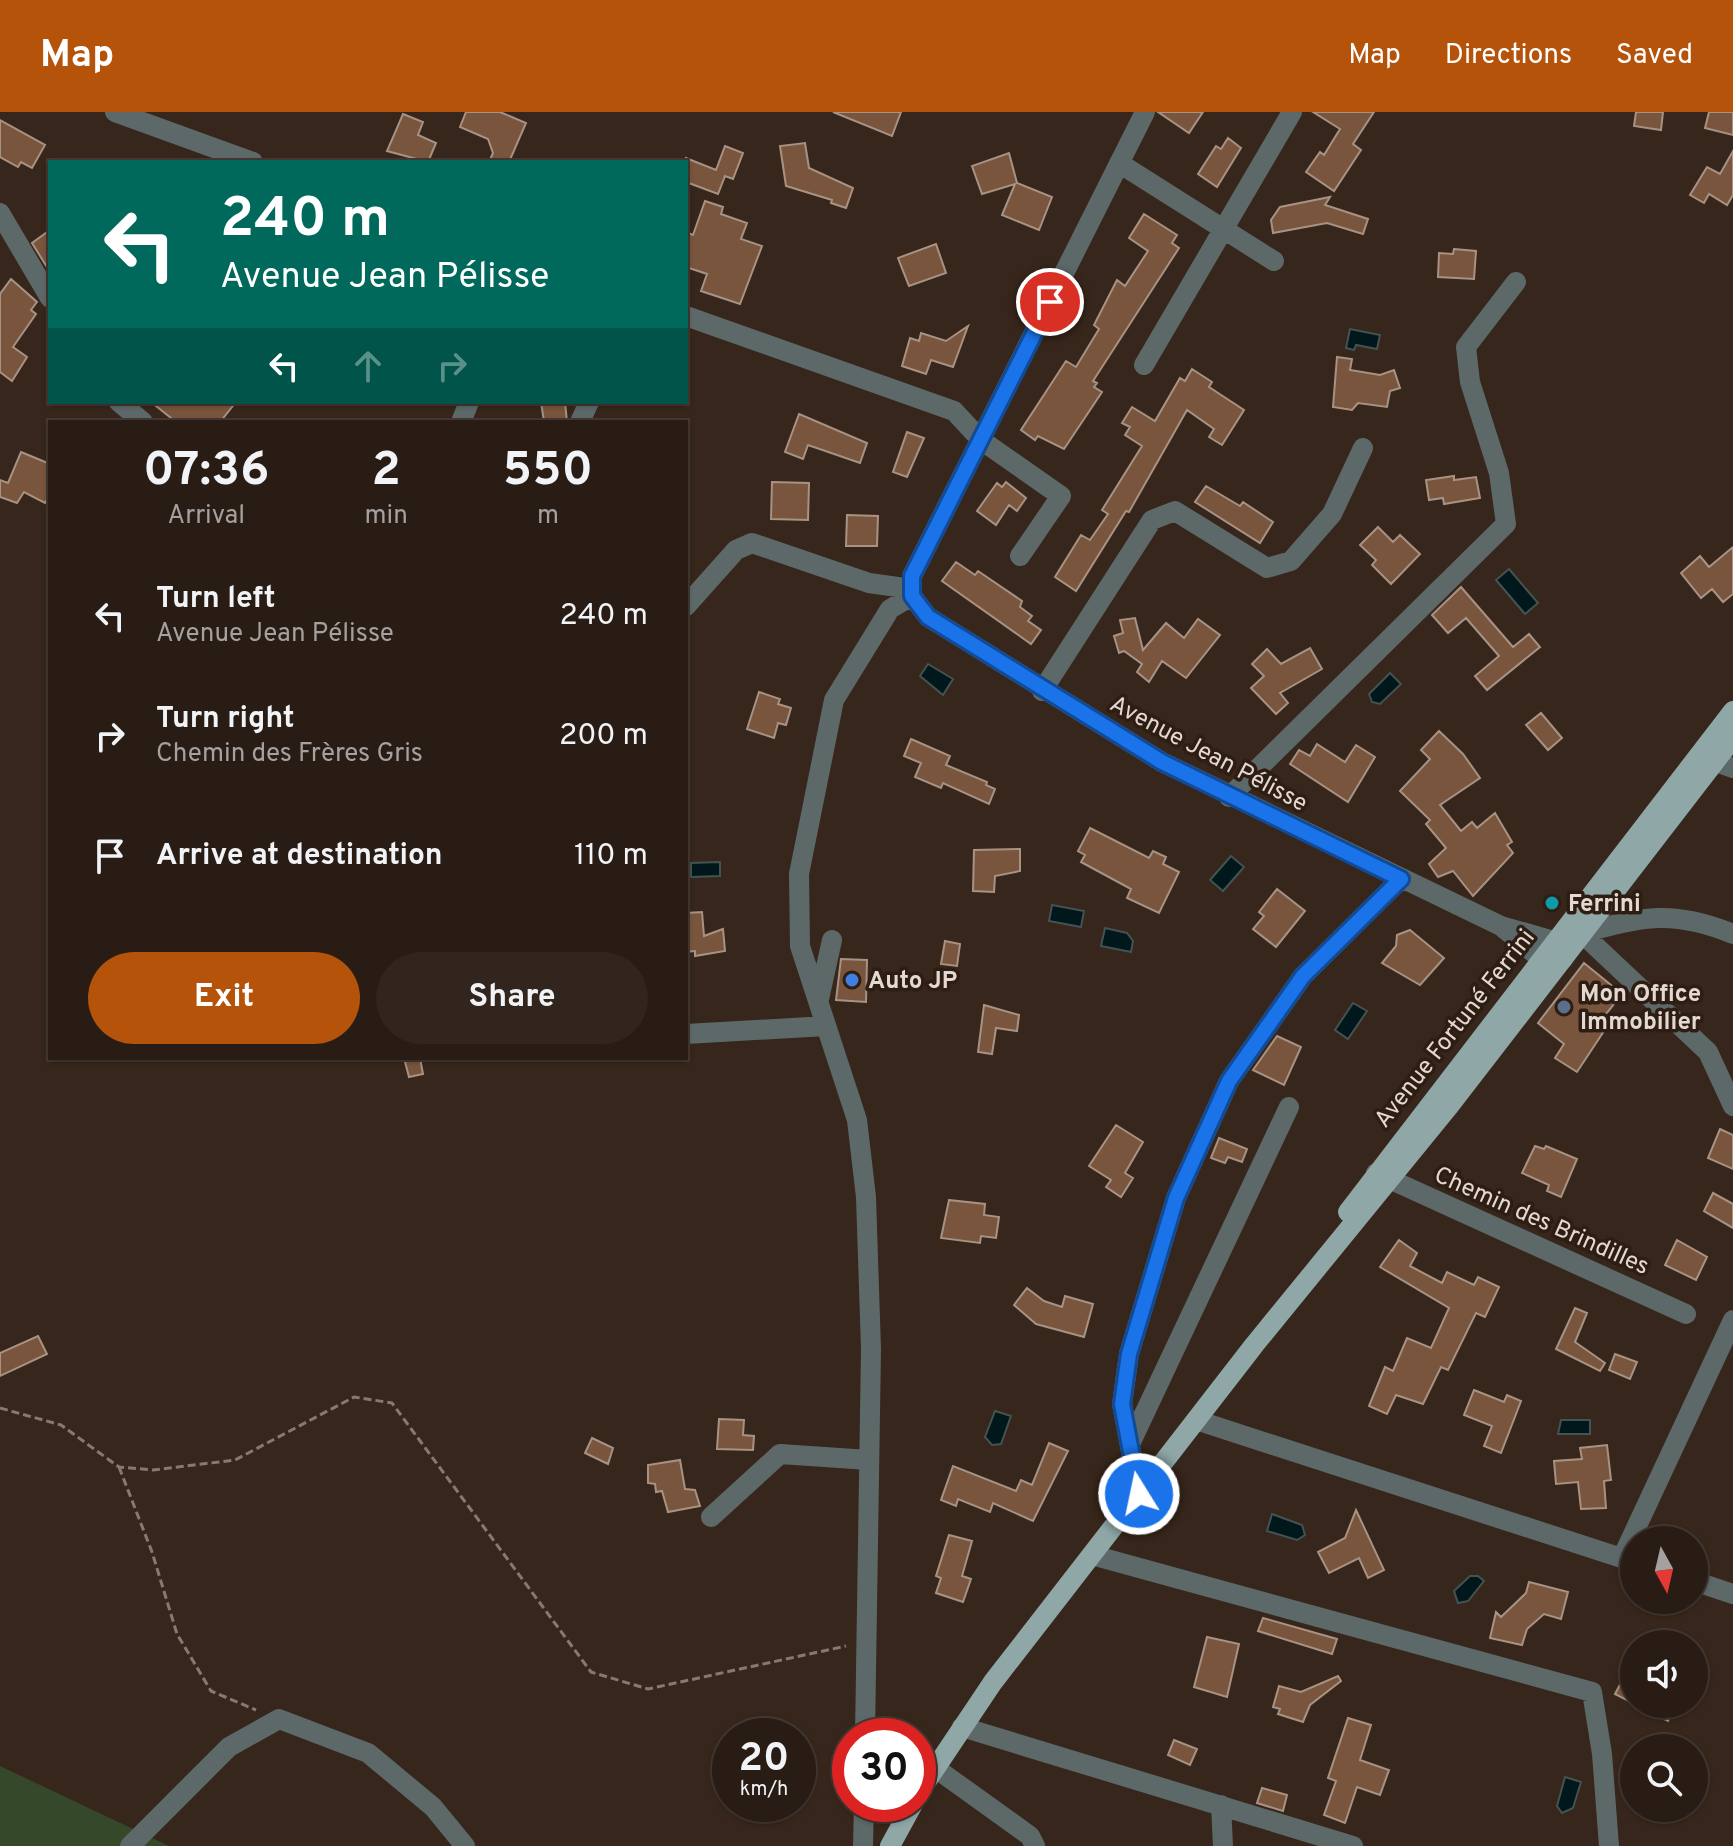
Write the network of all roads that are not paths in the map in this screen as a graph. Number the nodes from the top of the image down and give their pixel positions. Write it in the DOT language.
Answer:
graph roads {
  1 [pos="115,112"];
  2 [pos="1145,112"];
  3 [pos="1292,112"];
  4 [pos="247,160"];
  5 [pos="1119,163"];
  6 [pos="0,213"];
  7 [pos="1223,230"];
  8 [pos="1274,261"];
  9 [pos="1516,282"];
  10 [pos="48,295"];
  11 [pos="688,317"];
  12 [pos="1144,365"];
  13 [pos="121,404"];
  14 [pos="141,420"];
  15 [pos="981,440"];
  16 [pos="1363,448"];
  17 [pos="1020,556"];
  18 [pos="912,592"];
  19 [pos="688,604"];
  20 [pos="1042,691"];
  21 [pos="1732,715"];
  22 [pos="1733,738"];
  23 [pos="1716,762"];
  24 [pos="1229,797"];
  25 [pos="1401,879"];
  26 [pos="1501,926"];
  27 [pos="1576,927"];
  28 [pos="1733,934"];
  29 [pos="832,940"];
  30 [pos="1558,950"];
  31 [pos="1540,958"];
  32 [pos="819,1003"];
  33 [pos="826,1026"];
  34 [pos="688,1034"];
  35 [pos="1733,1106"];
  36 [pos="1289,1107"];
  37 [pos="1383,1176"];
  38 [pos="1686,1314"];
  39 [pos="1733,1320"];
  40 [pos="1196,1420"];
  41 [pos="1130,1444"];
  42 [pos="869,1460"];
  43 [pos="1139,1494"];
  44 [pos="711,1517"];
  45 [pos="1643,1526"];
  46 [pos="1092,1555"];
  47 [pos="1620,1557"];
  48 [pos="1708,1586"];
  49 [pos="1733,1594"];
  50 [pos="865,1718"];
  51 [pos="962,1727"];
  52 [pos="936,1764"];
  53 [pos="936,1768"];
  54 [pos="1221,1805"];
  55 [pos="864,1822"];
  56 [pos="903,1822"];
  57 [pos="130,1846"];
  58 [pos="465,1846"];
  59 [pos="863,1846"];
  60 [pos="890,1846"];
  61 [pos="1035,1846"];
  62 [pos="1223,1846"];
  63 [pos="1353,1846"];
  64 [pos="1609,1846"];
  1 -- 4 [label="street"];
  2 -- 5 [label="street"];
  3 -- 7 [label="street"];
  5 -- 7 [label="street"];
  5 -- 15 [label="street"];
  6 -- 10 [label="street"];
  7 -- 8 [label="street"];
  7 -- 12 [label="street"];
  9 -- 24 [label="street"];
  11 -- 15 [label="street"];
  13 -- 14 [label="street"];
  15 -- 17 [label="street"];
  15 -- 18 [label="street"];
  16 -- 20 [label="street"];
  18 -- 19 [label="street"];
  18 -- 20 [label="street, Avenue Jean Pélisse"];
  18 -- 32 [label="street"];
  20 -- 24 [label="street, Avenue Jean Pélisse"];
  21 -- 23 [label="main road, Avenue Fortuné Ferrini"];
  22 -- 23 [label="main road, Avenue Fortuné Ferrini"];
  23 -- 27 [label="main road, Avenue Fortuné Ferrini"];
  24 -- 25 [label="street, Avenue Jean Pélisse"];
  25 -- 26 [label="street, Avenue Jean Pélisse"];
  25 -- 41 [label="street"];
  26 -- 30 [label="street, Avenue Jean Pélisse"];
  26 -- 31 [label="street, Avenue Jean Pélisse"];
  27 -- 28 [label="street"];
  27 -- 30 [label="main road, Avenue Fortuné Ferrini"];
  27 -- 35 [label="street"];
  29 -- 32 [label="street"];
  30 -- 31 [label="street"];
  30 -- 37 [label="main road, Avenue Fortuné Ferrini"];
  31 -- 37 [label="main road, Avenue Fortuné Ferrini"];
  32 -- 33 [label="street"];
  33 -- 34 [label="street"];
  33 -- 42 [label="street"];
  36 -- 41 [label="street"];
  37 -- 38 [label="street, Chemin des Brindilles"];
  37 -- 40 [label="main road, Avenue Fortuné Ferrini"];
  39 -- 45 [label="street"];
  40 -- 43 [label="main road, Avenue Fortuné Ferrini"];
  40 -- 47 [label="street"];
  41 -- 43 [label="street"];
  42 -- 44 [label="street"];
  42 -- 50 [label="street"];
  43 -- 46 [label="main road, Avenue Fortuné Ferrini"];
  46 -- 51 [label="main road, Avenue Fortuné Ferrini"];
  46 -- 64 [label="street"];
  48 -- 49 [label="street"];
  51 -- 52 [label="main road, Avenue Fortuné Ferrini"];
  51 -- 54 [label="street"];
  53 -- 61 [label="street"];
  54 -- 62 [label="street"];
  54 -- 63 [label="street"];
  55 -- 59 [label="street"];
  56 -- 60 [label="main road"];
  57 -- 58 [label="street"];
}
